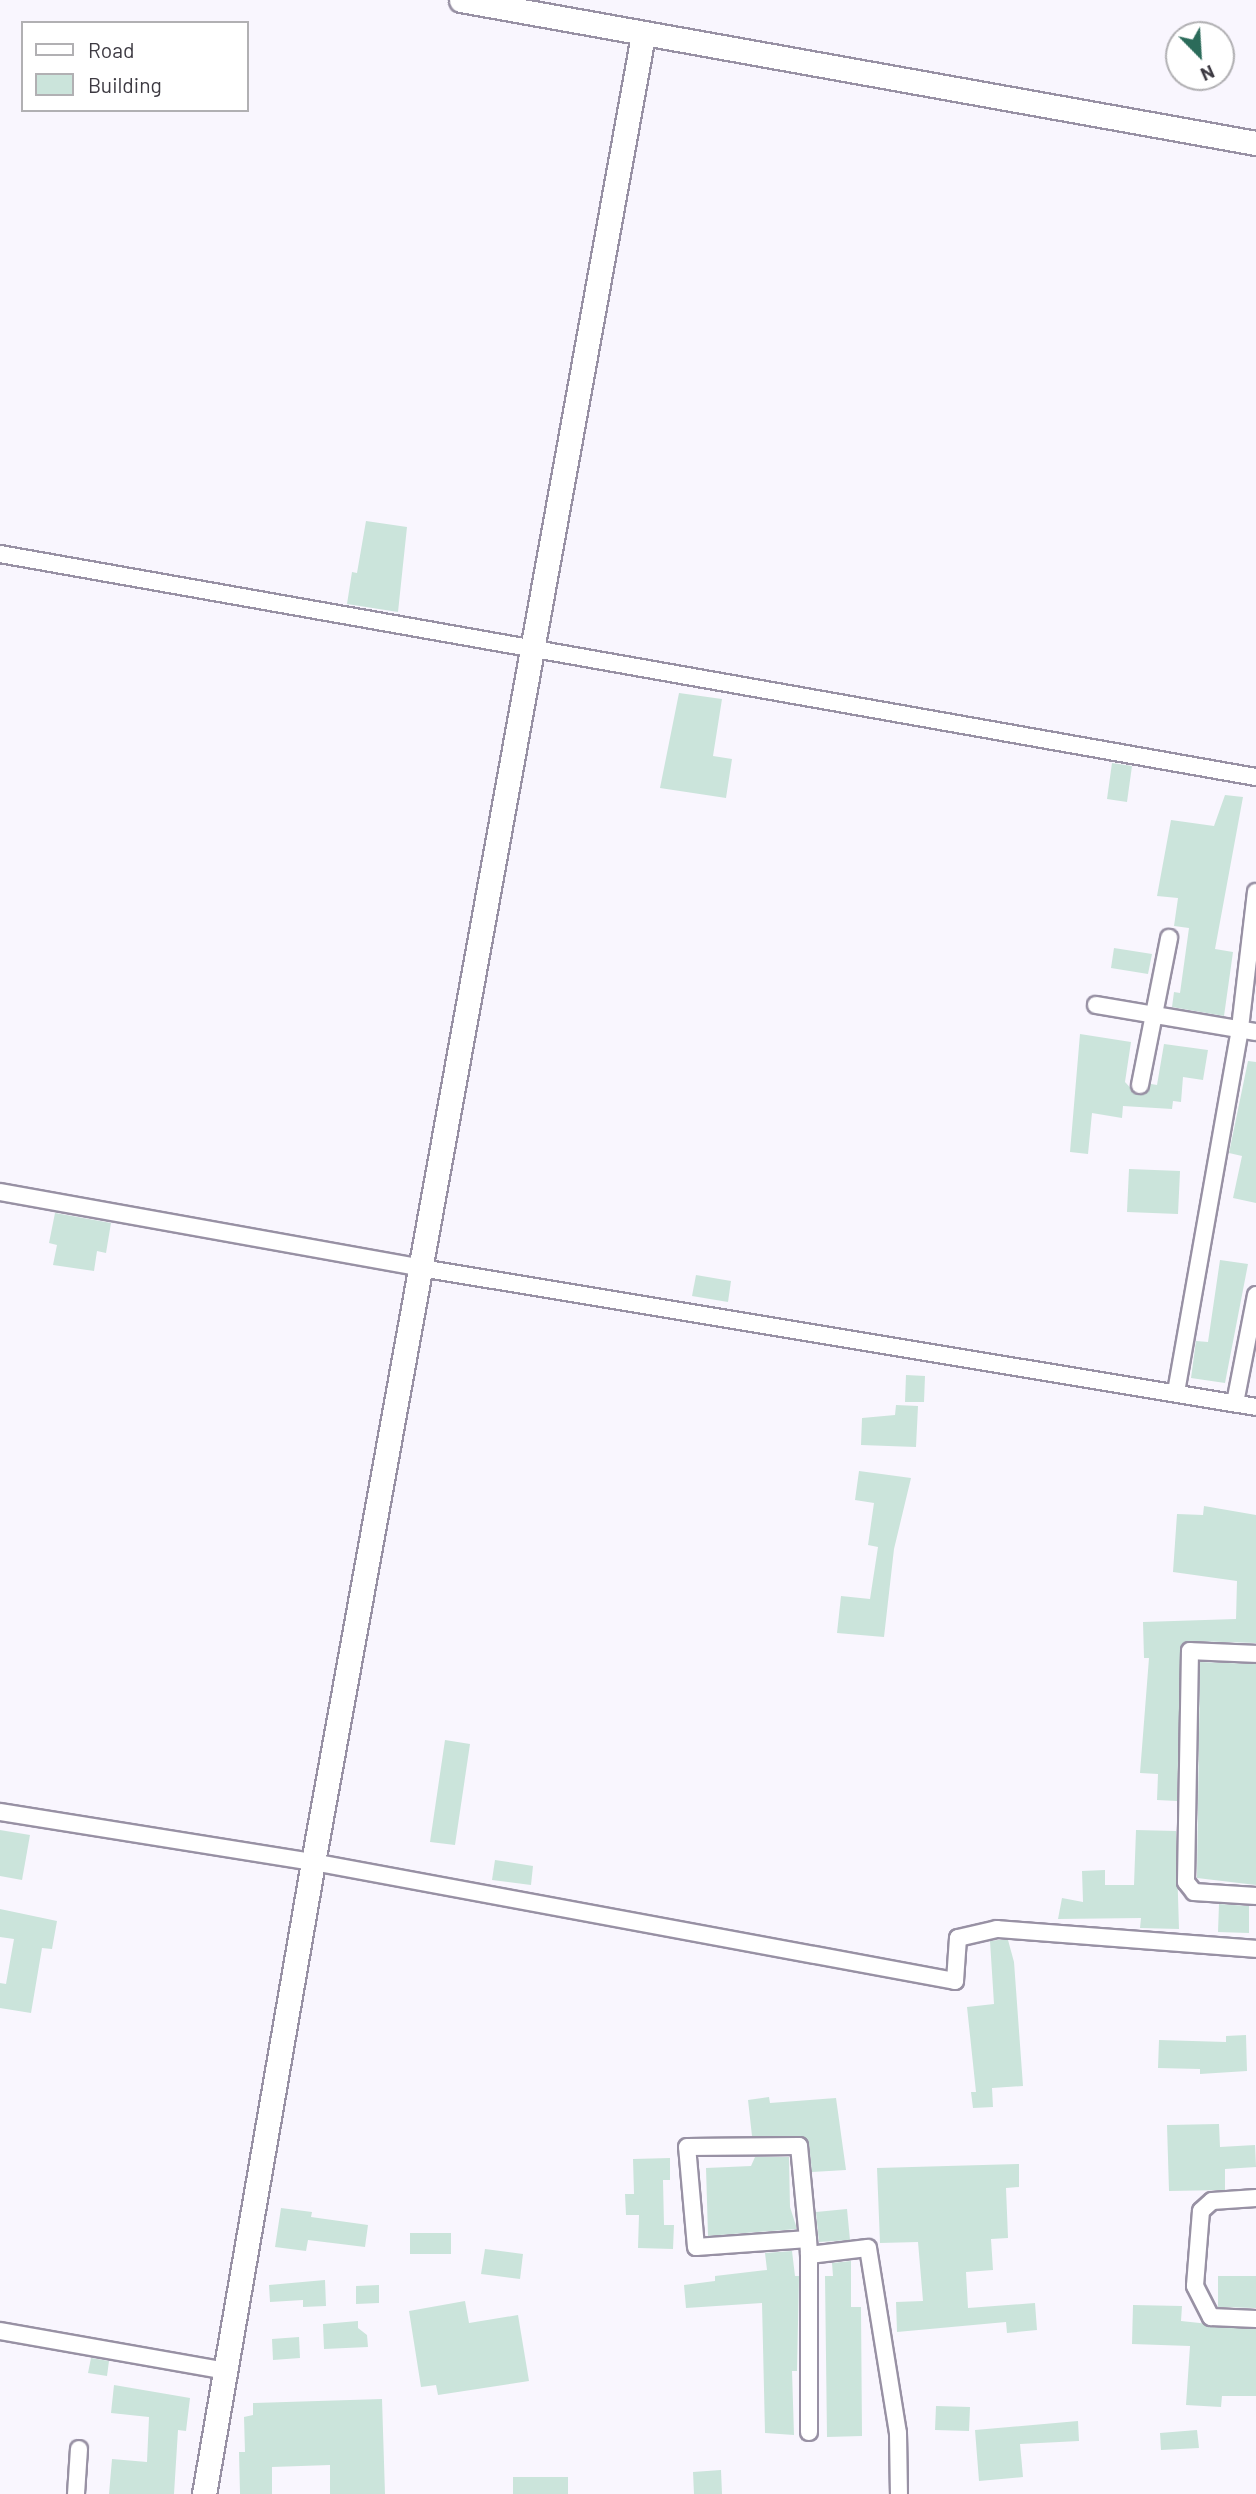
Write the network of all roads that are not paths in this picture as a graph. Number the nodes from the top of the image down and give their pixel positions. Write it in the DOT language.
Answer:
graph roads {
  1 [pos="461,0"];
  2 [pos="510,4"];
  3 [pos="643,35"];
  4 [pos="1256,143"];
  5 [pos="0,554"];
  6 [pos="533,648"];
  7 [pos="1256,777"];
  8 [pos="1256,892"];
  9 [pos="1169,938"];
  10 [pos="1096,1005"];
  11 [pos="1157,1018"];
  12 [pos="1248,1030"];
  13 [pos="1140,1086"];
  14 [pos="0,1192"];
  15 [pos="421,1268"];
  16 [pos="1256,1295"];
  17 [pos="1176,1392"];
  18 [pos="1235,1403"];
  19 [pos="1256,1407"];
  20 [pos="1256,1654"];
  21 [pos="0,1812"];
  22 [pos="313,1862"];
  23 [pos="1256,1896"];
  24 [pos="1256,1949"];
  25 [pos="1256,2198"];
  26 [pos="808,2247"];
  27 [pos="1256,2319"];
  28 [pos="0,2331"];
  29 [pos="227,2371"];
  30 [pos="809,2432"];
  31 [pos="79,2449"];
  32 [pos="76,2494"];
  33 [pos="204,2494"];
  34 [pos="899,2494"];
  1 -- 2 [label="street"];
  2 -- 3 [label="street"];
  3 -- 4 [label="street"];
  3 -- 6 [label="street"];
  5 -- 6 [label="street"];
  6 -- 7 [label="street"];
  6 -- 15 [label="street"];
  8 -- 12 [label="street"];
  9 -- 11 [label="street"];
  10 -- 11 [label="street"];
  11 -- 12 [label="street"];
  11 -- 13 [label="street"];
  12 -- 17 [label="street"];
  14 -- 15 [label="street"];
  15 -- 17 [label="street"];
  15 -- 22 [label="street"];
  16 -- 18 [label="street"];
  17 -- 18 [label="street"];
  18 -- 19 [label="street"];
  20 -- 23 [label="street"];
  21 -- 22 [label="street"];
  22 -- 24 [label="street"];
  22 -- 29 [label="street"];
  25 -- 27 [label="street"];
  26 -- 26 [label="street"];
  26 -- 30 [label="street"];
  26 -- 34 [label="street"];
  28 -- 29 [label="street"];
  29 -- 33 [label="street"];
  31 -- 32 [label="street"];
}
